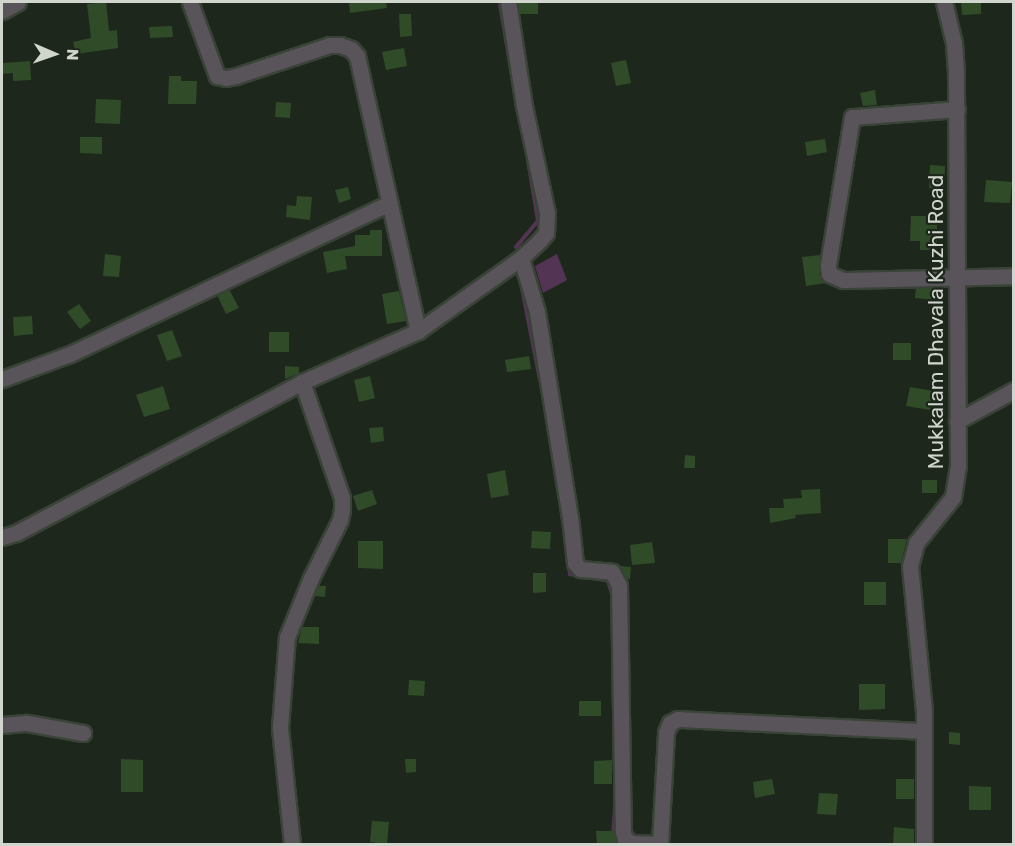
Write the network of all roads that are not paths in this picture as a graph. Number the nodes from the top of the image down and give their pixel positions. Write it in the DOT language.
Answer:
graph roads {
  1 [pos="18,2"];
  2 [pos="190,2"];
  3 [pos="508,2"];
  4 [pos="944,2"];
  5 [pos="2,11"];
  6 [pos="957,109"];
  7 [pos="389,203"];
  8 [pos="520,258"];
  9 [pos="957,275"];
  10 [pos="1014,276"];
  11 [pos="418,331"];
  12 [pos="2,379"];
  13 [pos="302,382"];
  14 [pos="1014,390"];
  15 [pos="957,421"];
  16 [pos="2,537"];
  17 [pos="2,725"];
  18 [pos="924,731"];
  19 [pos="83,733"];
  20 [pos="292,844"];
  21 [pos="655,844"];
  22 [pos="660,844"];
  23 [pos="924,844"];
  1 -- 5 [label="street"];
  2 -- 7 [label="street"];
  3 -- 8 [label="street"];
  4 -- 6 [label="street, Mukkalam Dhavala Kuzhi Road"];
  6 -- 9 [label="street, Mukkalam Dhavala Kuzhi Road"];
  6 -- 9 [label="street"];
  7 -- 11 [label="street"];
  7 -- 12 [label="street"];
  8 -- 11 [label="street"];
  8 -- 21 [label="street"];
  9 -- 10 [label="street"];
  9 -- 15 [label="street, Mukkalam Dhavala Kuzhi Road"];
  11 -- 13 [label="street"];
  13 -- 16 [label="street"];
  13 -- 20 [label="street"];
  14 -- 15 [label="street"];
  15 -- 18 [label="street, Mukkalam Dhavala Kuzhi Road"];
  17 -- 19 [label="street"];
  18 -- 22 [label="street"];
  18 -- 23 [label="street, Mukkalam Dhavala Kuzhi Road"];
}
